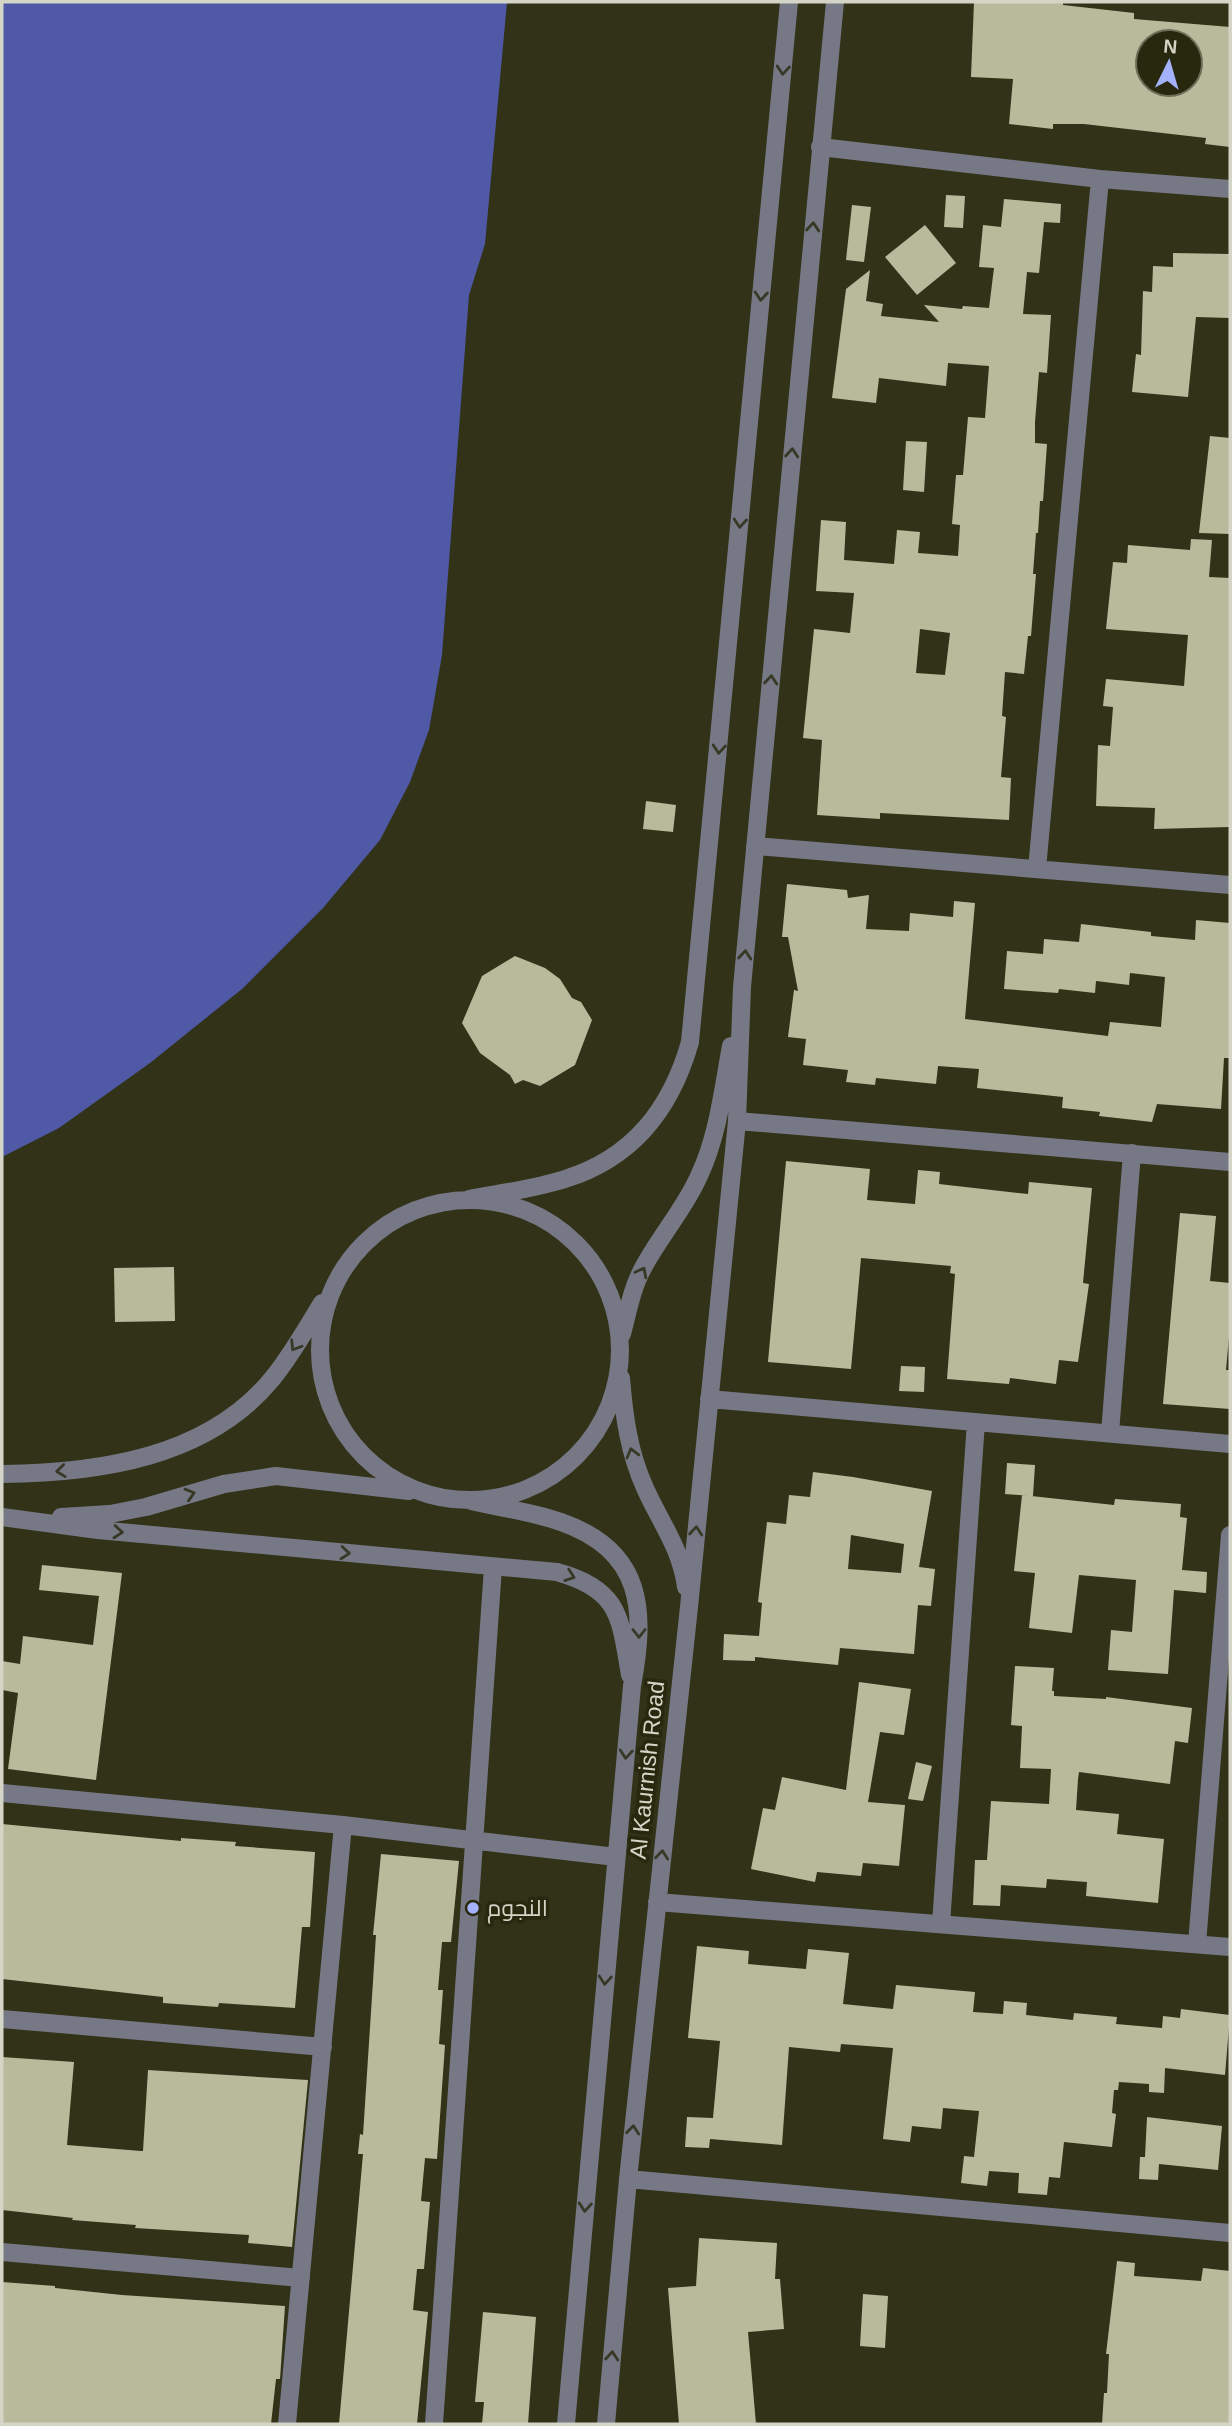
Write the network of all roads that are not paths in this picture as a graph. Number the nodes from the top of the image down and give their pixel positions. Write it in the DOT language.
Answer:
graph roads {
  1 [pos="789,2"];
  2 [pos="835,2"];
  3 [pos="820,147"];
  4 [pos="1100,179"];
  5 [pos="1230,189"];
  6 [pos="755,846"];
  7 [pos="1037,869"];
  8 [pos="1230,885"];
  9 [pos="742,987"];
  10 [pos="737,1121"];
  11 [pos="1132,1153"];
  12 [pos="1230,1162"];
  13 [pos="469,1199"];
  14 [pos="332,1289"];
  15 [pos="621,1337"];
  16 [pos="620,1373"];
  17 [pos="709,1398"];
  18 [pos="976,1422"];
  19 [pos="1110,1433"];
  20 [pos="1230,1444"];
  21 [pos="2,1474"];
  22 [pos="419,1493"];
  23 [pos="471,1501"];
  24 [pos="2,1517"];
  25 [pos="1230,1535"];
  26 [pos="493,1567"];
  27 [pos="689,1607"];
  28 [pos="632,1686"];
  29 [pos="2,1793"];
  30 [pos="343,1825"];
  31 [pos="474,1840"];
  32 [pos="616,1857"];
  33 [pos="657,1902"];
  34 [pos="941,1924"];
  35 [pos="1197,1944"];
  36 [pos="1230,1947"];
  37 [pos="2,2019"];
  38 [pos="323,2047"];
  39 [pos="628,2179"];
  40 [pos="1230,2233"];
  41 [pos="2,2252"];
  42 [pos="301,2278"];
  43 [pos="287,2424"];
  44 [pos="434,2424"];
  45 [pos="566,2424"];
  46 [pos="606,2424"];
  1 -- 13 [label="street, one-way"];
  2 -- 3 [label="street"];
  3 -- 4 [label="street"];
  6 -- 3 [label="street, one-way"];
  4 -- 5 [label="street"];
  4 -- 7 [label="street"];
  6 -- 7 [label="street"];
  9 -- 6 [label="street, one-way"];
  7 -- 8 [label="street"];
  9 -- 10 [label="street, Al Kaurnish Road"];
  15 -- 9 [label="street, one-way"];
  10 -- 11 [label="street"];
  10 -- 17 [label="street, Al Kaurnish Road"];
  11 -- 12 [label="street"];
  11 -- 19 [label="street"];
  13 -- 14 [label="street"];
  13 -- 15 [label="street"];
  14 -- 21 [label="street, one-way"];
  14 -- 22 [label="street"];
  15 -- 16 [label="street"];
  16 -- 23 [label="street"];
  27 -- 16 [label="street, one-way"];
  17 -- 18 [label="street"];
  27 -- 17 [label="street, Al Kaurnish Road, one-way"];
  18 -- 19 [label="street"];
  18 -- 34 [label="street"];
  19 -- 20 [label="street"];
  22 -- 23 [label="street"];
  24 -- 22 [label="street, one-way"];
  23 -- 28 [label="street, one-way"];
  24 -- 26 [label="street, one-way"];
  25 -- 35 [label="street"];
  26 -- 28 [label="street, one-way"];
  26 -- 31 [label="street"];
  33 -- 27 [label="street, Al Kaurnish Road, one-way"];
  28 -- 32 [label="street, Al Kaurnish Road, one-way"];
  29 -- 30 [label="street"];
  30 -- 31 [label="street"];
  30 -- 38 [label="street"];
  31 -- 32 [label="street"];
  31 -- 44 [label="street"];
  32 -- 45 [label="street, Al Kaurnish Road, one-way"];
  33 -- 34 [label="street"];
  39 -- 33 [label="street, Al Kaurnish Road, one-way"];
  34 -- 35 [label="street"];
  35 -- 36 [label="street"];
  37 -- 38 [label="street"];
  38 -- 42 [label="street"];
  39 -- 40 [label="street"];
  46 -- 39 [label="street, Al Kaurnish Road, one-way"];
  41 -- 42 [label="street"];
  42 -- 43 [label="street"];
}
